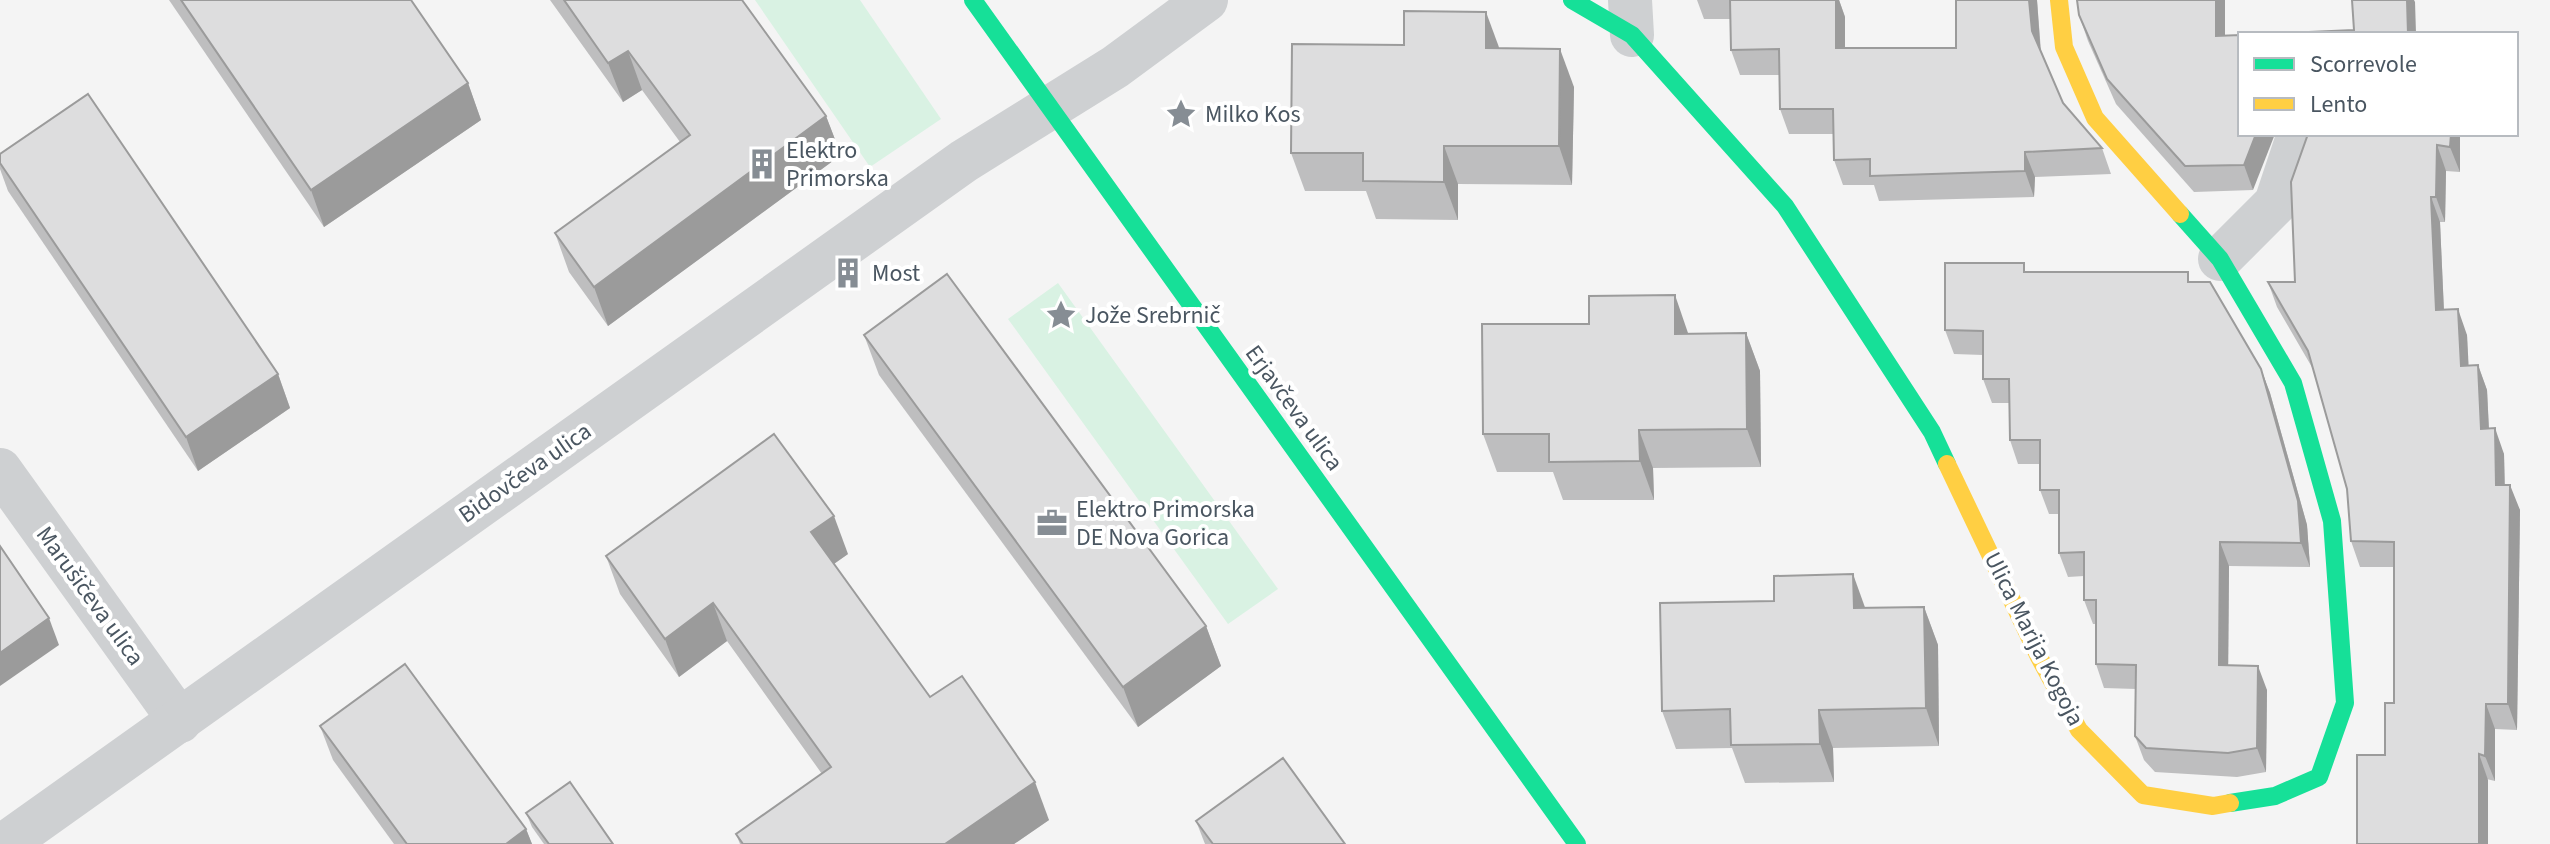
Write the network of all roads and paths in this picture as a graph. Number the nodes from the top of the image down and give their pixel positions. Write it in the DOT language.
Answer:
graph roads {
  1 [pos="973,0"];
  2 [pos="1206,0"];
  3 [pos="1572,0"];
  4 [pos="2059,0"];
  5 [pos="1631,17"];
  6 [pos="1050,109"];
  7 [pos="2298,136"];
  8 [pos="2220,259"];
  9 [pos="0,470"];
  10 [pos="180,721"];
  11 [pos="5,844"];
  12 [pos="1577,844"];
  1 -- 6 [label="street, Erjavčeva ulica"];
  2 -- 6 [label="street"];
  3 -- 5 [label="street, Ulica Marija Kogoja"];
  4 -- 8 [label="street, Ulica Marija Kogoja"];
  5 -- 8 [label="street, Ulica Marija Kogoja"];
  6 -- 10 [label="street, Bidovčeva ulica"];
  6 -- 12 [label="street, Erjavčeva ulica"];
  7 -- 8 [label="street"];
  9 -- 10 [label="street, Marušičeva ulica"];
  10 -- 11 [label="street, Bidovčeva ulica"];
}
